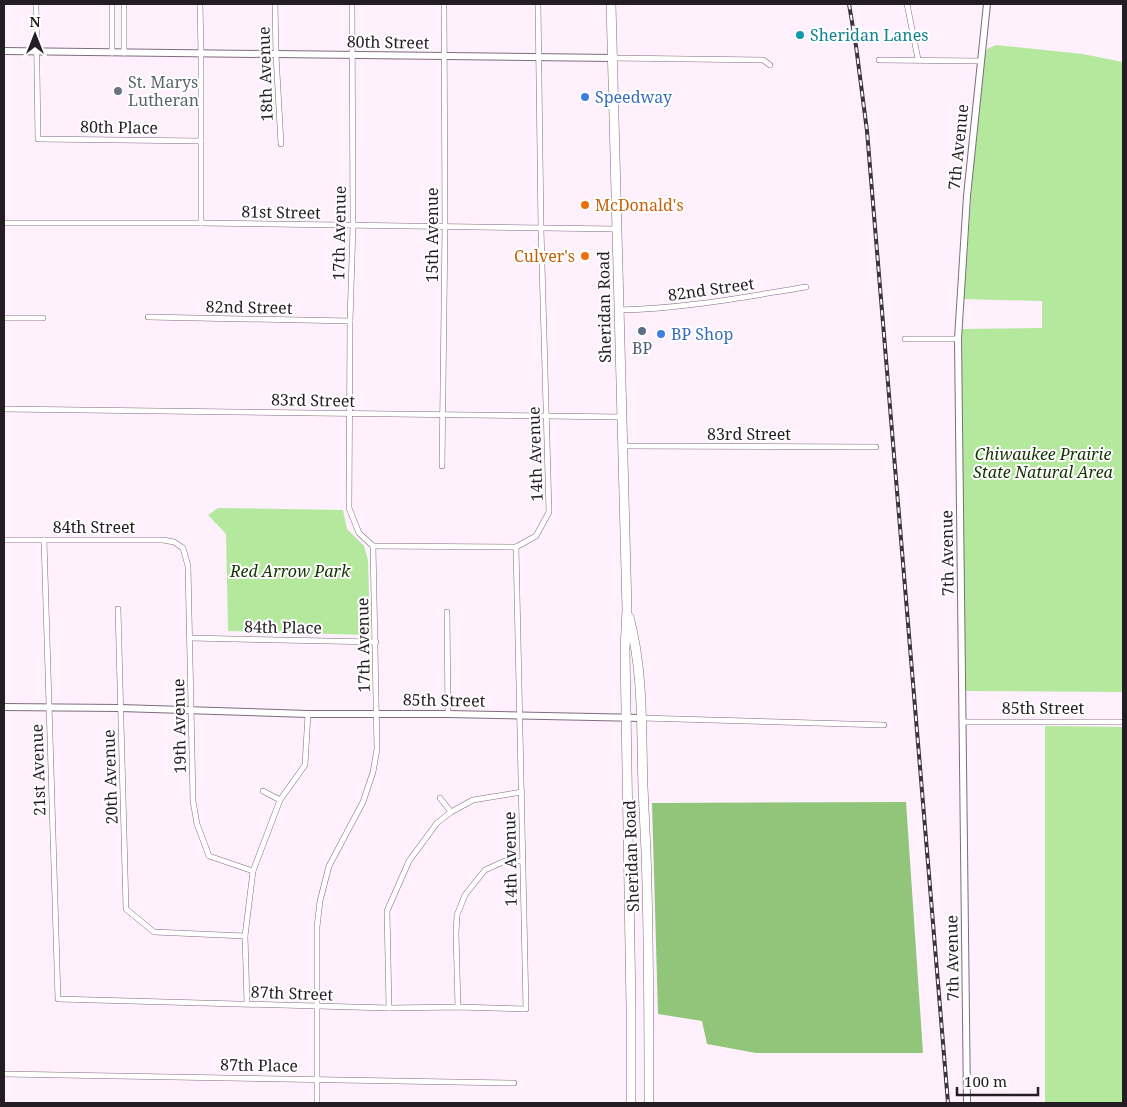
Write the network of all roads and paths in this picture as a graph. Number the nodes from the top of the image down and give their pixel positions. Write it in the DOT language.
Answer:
graph roads {
  1 [pos="36,4"];
  2 [pos="112,4"];
  3 [pos="124,4"];
  4 [pos="200,4"];
  5 [pos="275,4"];
  6 [pos="352,4"];
  7 [pos="444,4"];
  8 [pos="538,4"];
  9 [pos="611,4"];
  10 [pos="907,4"];
  11 [pos="987,4"];
  12 [pos="4,50"];
  13 [pos="37,51"];
  14 [pos="112,53"];
  15 [pos="124,53"];
  16 [pos="202,53"];
  17 [pos="276,55"];
  18 [pos="352,55"];
  19 [pos="445,56"];
  20 [pos="540,58"];
  21 [pos="613,58"];
  22 [pos="918,59"];
  23 [pos="879,60"];
  24 [pos="980,61"];
  25 [pos="770,65"];
  26 [pos="201,141"];
  27 [pos="281,144"];
  28 [pos="4,223"];
  29 [pos="200,223"];
  30 [pos="353,226"];
  31 [pos="445,228"];
  32 [pos="541,229"];
  33 [pos="618,229"];
  34 [pos="806,287"];
  35 [pos="619,310"];
  36 [pos="4,318"];
  37 [pos="43,318"];
  38 [pos="148,318"];
  39 [pos="350,322"];
  40 [pos="905,339"];
  41 [pos="958,339"];
  42 [pos="4,409"];
  43 [pos="350,413"];
  44 [pos="443,414"];
  45 [pos="546,416"];
  46 [pos="622,417"];
  47 [pos="622,446"];
  48 [pos="876,447"];
  49 [pos="442,466"];
  50 [pos="4,540"];
  51 [pos="44,540"];
  52 [pos="373,546"];
  53 [pos="516,547"];
  54 [pos="183,548"];
  55 [pos="118,609"];
  56 [pos="627,609"];
  57 [pos="447,612"];
  58 [pos="190,638"];
  59 [pos="376,642"];
  60 [pos="4,707"];
  61 [pos="48,708"];
  62 [pos="120,708"];
  63 [pos="192,711"];
  64 [pos="376,713"];
  65 [pos="308,714"];
  66 [pos="448,714"];
  67 [pos="520,715"];
  68 [pos="627,717"];
  69 [pos="642,718"];
  70 [pos="963,722"];
  71 [pos="1123,722"];
  72 [pos="884,725"];
  73 [pos="263,791"];
  74 [pos="522,792"];
  75 [pos="440,798"];
  76 [pos="280,800"];
  77 [pos="450,812"];
  78 [pos="522,861"];
  79 [pos="253,871"];
  80 [pos="245,936"];
  81 [pos="58,1000"];
  82 [pos="247,1003"];
  83 [pos="317,1006"];
  84 [pos="458,1006"];
  85 [pos="389,1008"];
  86 [pos="526,1009"];
  87 [pos="4,1074"];
  88 [pos="316,1078"];
  89 [pos="514,1082"];
  90 [pos="316,1103"];
  91 [pos="631,1103"];
  92 [pos="649,1103"];
  93 [pos="967,1103"];
  1 -- 13 [label="street"];
  2 -- 14 [label="street"];
  3 -- 15 [label="street"];
  4 -- 16 [label="street"];
  5 -- 17 [label="street, 18th Avenue"];
  6 -- 18 [label="street, 17th Avenue"];
  7 -- 19 [label="street, 15th Avenue"];
  8 -- 20 [label="street, 14th Avenue"];
  9 -- 21 [label="main road, Sheridan Road"];
  10 -- 22 [label="street"];
  11 -- 24 [label="street, 7th Avenue"];
  12 -- 13 [label="street, 80th Street"];
  13 -- 14 [label="street, 80th Street"];
  13 -- 26 [label="street, 80th Place"];
  14 -- 15 [label="street, 80th Street"];
  15 -- 16 [label="street, 80th Street"];
  16 -- 17 [label="street, 80th Street"];
  16 -- 26 [label="street"];
  17 -- 18 [label="street, 80th Street"];
  17 -- 27 [label="street, 18th Avenue"];
  18 -- 19 [label="street, 80th Street"];
  18 -- 30 [label="street, 17th Avenue"];
  19 -- 20 [label="street, 80th Street"];
  19 -- 31 [label="street, 15th Avenue"];
  20 -- 21 [label="street, 80th Street"];
  20 -- 32 [label="street, 14th Avenue"];
  21 -- 25 [label="street, 80th Street"];
  21 -- 33 [label="main road, Sheridan Road"];
  22 -- 23 [label="street"];
  22 -- 24 [label="street"];
  24 -- 41 [label="street, 7th Avenue"];
  26 -- 29 [label="street"];
  28 -- 29 [label="street, 81st Street"];
  29 -- 30 [label="street, 81st Street"];
  30 -- 31 [label="street, 81st Street"];
  30 -- 39 [label="street, 17th Avenue"];
  31 -- 32 [label="street, 81st Street"];
  31 -- 44 [label="street, 15th Avenue"];
  32 -- 33 [label="street, 81st Street"];
  32 -- 45 [label="street, 14th Avenue"];
  33 -- 35 [label="main road, Sheridan Road"];
  34 -- 35 [label="street, 82nd Street"];
  35 -- 46 [label="main road, Sheridan Road"];
  36 -- 37 [label="street"];
  38 -- 39 [label="street, 82nd Street"];
  39 -- 43 [label="street, 17th Avenue"];
  40 -- 41 [label="street"];
  41 -- 70 [label="street, 7th Avenue"];
  42 -- 43 [label="street, 83rd Street"];
  43 -- 44 [label="street, 83rd Street"];
  43 -- 52 [label="street, 17th Avenue"];
  44 -- 45 [label="street, 83rd Street"];
  44 -- 49 [label="street, 15th Avenue"];
  45 -- 46 [label="street, 83rd Street"];
  45 -- 53 [label="street, 14th Avenue"];
  46 -- 47 [label="main road, Sheridan Road"];
  47 -- 48 [label="street, 83rd Street"];
  47 -- 56 [label="main road, Sheridan Road"];
  50 -- 51 [label="street, 84th Street"];
  51 -- 54 [label="street, 84th Street"];
  51 -- 61 [label="street, 21st Avenue"];
  52 -- 53 [label="street"];
  52 -- 59 [label="street, 17th Avenue"];
  53 -- 67 [label="street, 14th Avenue"];
  54 -- 58 [label="street, 19th Avenue"];
  55 -- 62 [label="street, 20th Avenue"];
  56 -- 68 [label="main road, Sheridan Road"];
  56 -- 69 [label="main road, Sheridan Road"];
  57 -- 66 [label="street"];
  58 -- 59 [label="street, 84th Place"];
  58 -- 63 [label="street, 19th Avenue"];
  59 -- 64 [label="street, 17th Avenue"];
  60 -- 61 [label="street, 85th Street"];
  61 -- 62 [label="street, 85th Street"];
  61 -- 81 [label="street, 21st Avenue"];
  62 -- 63 [label="street, 85th Street"];
  62 -- 80 [label="street, 20th Avenue"];
  63 -- 65 [label="street, 85th Street"];
  63 -- 79 [label="street, 19th Avenue"];
  64 -- 65 [label="street, 85th Street"];
  64 -- 66 [label="street, 85th Street"];
  64 -- 83 [label="street, 17th Avenue"];
  65 -- 76 [label="street"];
  66 -- 67 [label="street, 85th Street"];
  67 -- 68 [label="street, 85th Street"];
  67 -- 74 [label="street, 14th Avenue"];
  68 -- 69 [label="street, 85th Street"];
  68 -- 91 [label="main road, Sheridan Road"];
  69 -- 72 [label="street, 85th Street"];
  69 -- 92 [label="main road, Sheridan Road"];
  70 -- 71 [label="street, 85th Street"];
  70 -- 93 [label="street, 7th Avenue"];
  73 -- 76 [label="street"];
  74 -- 77 [label="street"];
  74 -- 78 [label="street, 14th Avenue"];
  75 -- 77 [label="street"];
  76 -- 79 [label="street"];
  77 -- 85 [label="street"];
  78 -- 84 [label="street"];
  78 -- 86 [label="street, 14th Avenue"];
  79 -- 80 [label="street"];
  80 -- 82 [label="street"];
  81 -- 82 [label="street, 87th Street"];
  82 -- 83 [label="street, 87th Street"];
  83 -- 85 [label="street, 87th Street"];
  83 -- 88 [label="street, 17th Avenue"];
  84 -- 85 [label="street, 87th Street"];
  84 -- 86 [label="street, 87th Street"];
  87 -- 88 [label="street, 87th Place"];
  88 -- 89 [label="street, 87th Place"];
  88 -- 90 [label="street, 17th Avenue"];
}
